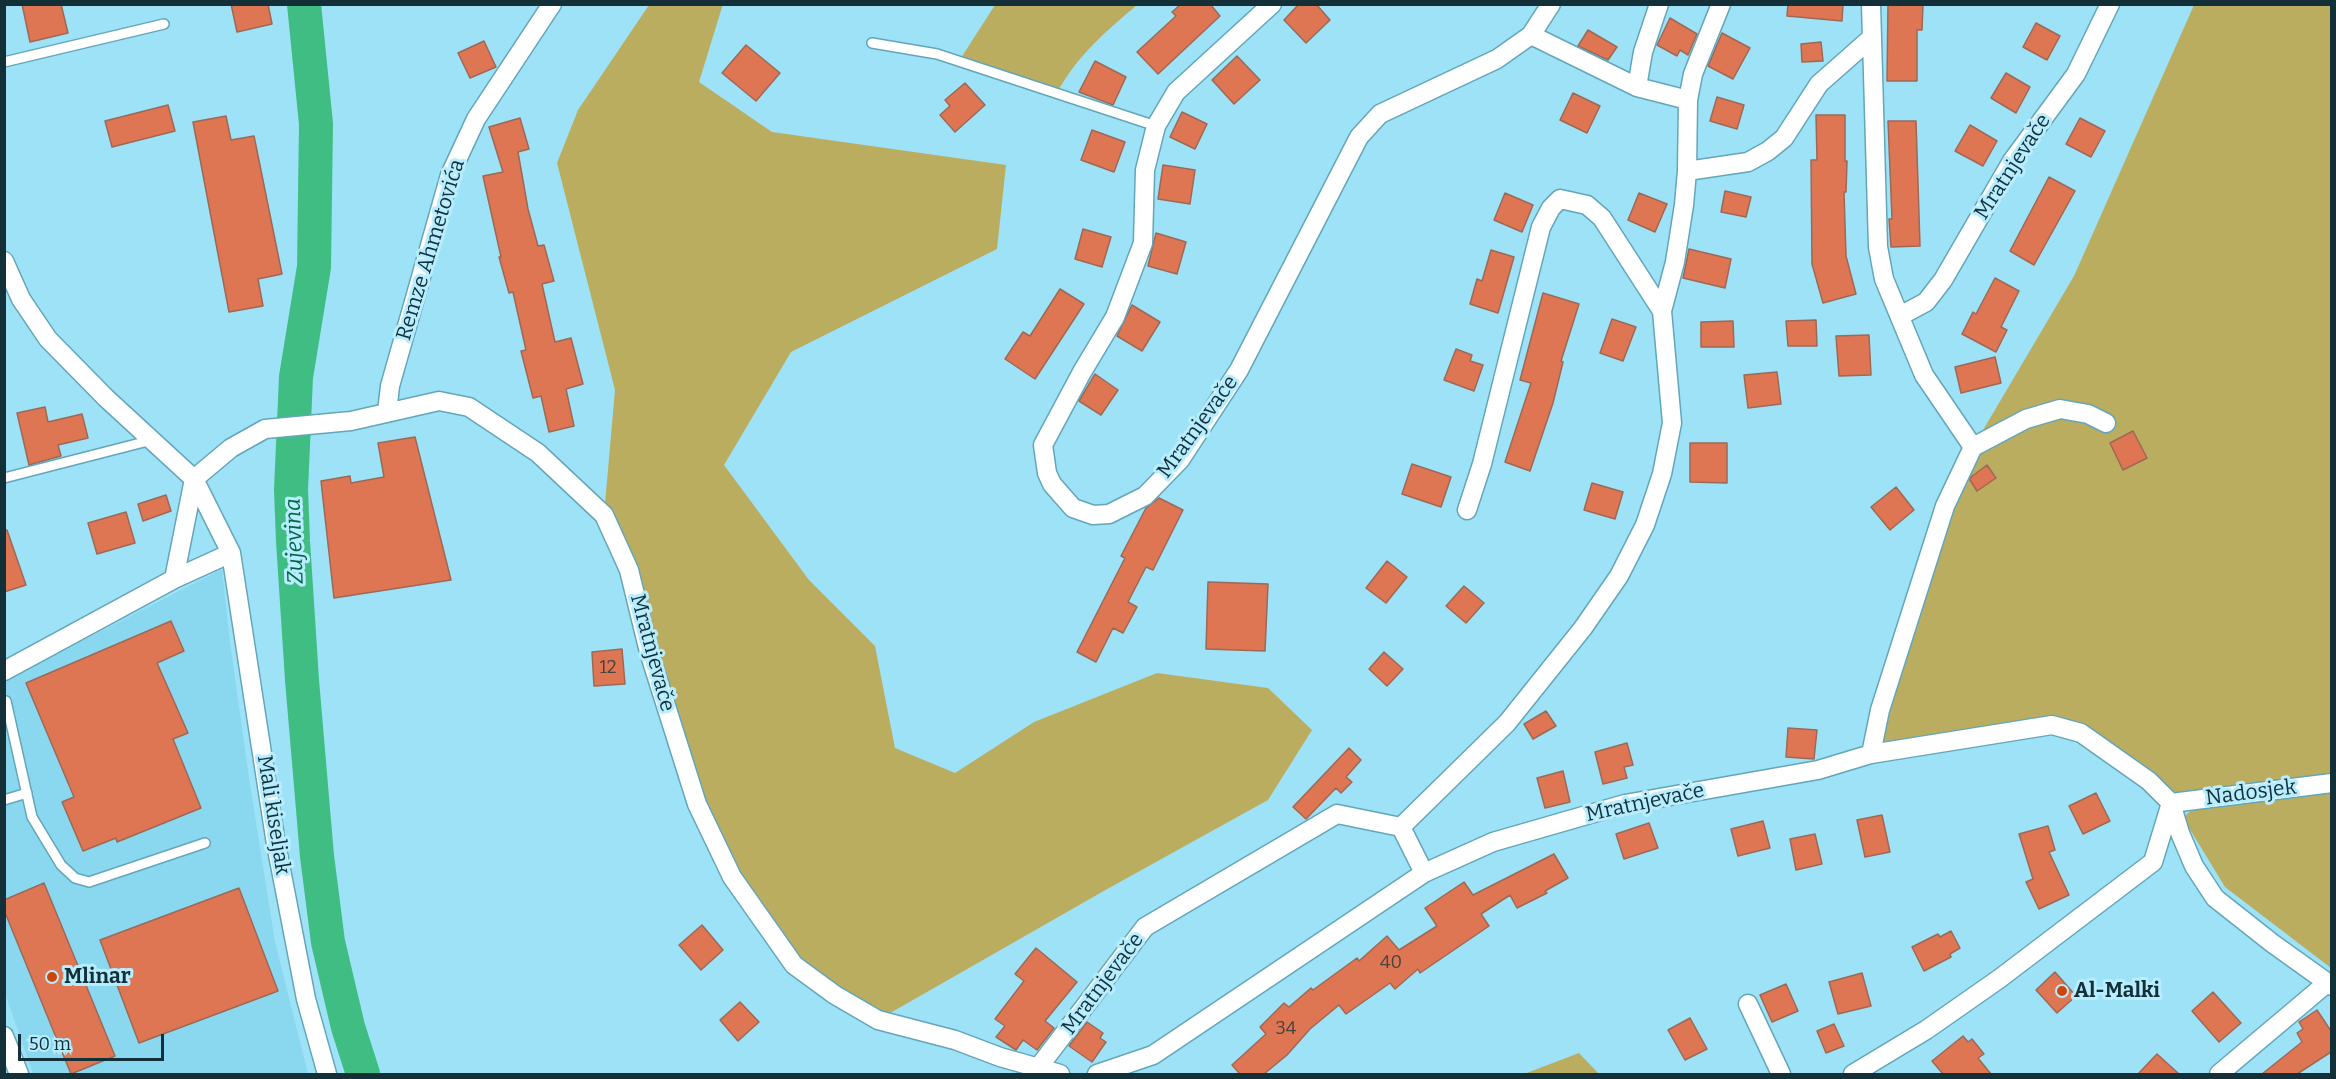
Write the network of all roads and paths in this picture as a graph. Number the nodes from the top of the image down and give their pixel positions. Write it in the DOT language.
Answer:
graph roads {
  1 [pos="552,4"];
  2 [pos="1272,4"];
  3 [pos="1551,4"];
  4 [pos="1659,4"];
  5 [pos="1721,4"];
  6 [pos="1871,4"];
  7 [pos="2110,4"];
  8 [pos="164,24"];
  9 [pos="1531,35"];
  10 [pos="1870,39"];
  11 [pos="872,43"];
  12 [pos="4,62"];
  13 [pos="1637,87"];
  14 [pos="1688,100"];
  15 [pos="1156,126"];
  16 [pos="1687,171"];
  17 [pos="4,261"];
  18 [pos="1662,311"];
  19 [pos="1900,316"];
  20 [pos="387,412"];
  21 [pos="2106,423"];
  22 [pos="152,440"];
  23 [pos="1973,447"];
  24 [pos="4,478"];
  25 [pos="194,479"];
  26 [pos="1467,510"];
  27 [pos="231,553"];
  28 [pos="174,579"];
  29 [pos="4,671"];
  30 [pos="6,702"];
  31 [pos="1871,754"];
  32 [pos="2331,783"];
  33 [pos="27,794"];
  34 [pos="4,800"];
  35 [pos="2171,803"];
  36 [pos="1401,827"];
  37 [pos="205,843"];
  38 [pos="1424,873"];
  39 [pos="2329,985"];
  40 [pos="1748,1004"];
  41 [pos="4,1036"];
  42 [pos="1038,1068"];
  43 [pos="19,1074"];
  44 [pos="327,1074"];
  45 [pos="1060,1074"];
  46 [pos="1097,1074"];
  47 [pos="1781,1074"];
  48 [pos="1853,1074"];
  49 [pos="2219,1074"];
  1 -- 20 [label="street, Remze Ahmetovića"];
  2 -- 15 [label="street, Mratnjevače"];
  3 -- 9 [label="street, Mratnjevače"];
  4 -- 13 [label="street"];
  5 -- 14 [label="street"];
  6 -- 10 [label="street"];
  7 -- 19 [label="street, Mratnjevače"];
  8 -- 12 [label="lane"];
  9 -- 13 [label="street"];
  9 -- 15 [label="street, Mratnjevače"];
  10 -- 16 [label="street"];
  10 -- 19 [label="street"];
  11 -- 15 [label="lane"];
  13 -- 14 [label="street"];
  14 -- 16 [label="street"];
  16 -- 18 [label="street"];
  17 -- 22 [label="street, Mali kiseljak"];
  18 -- 26 [label="street"];
  18 -- 36 [label="street"];
  19 -- 23 [label="street"];
  20 -- 25 [label="street, Mratnjevače"];
  20 -- 42 [label="street, Mratnjevače"];
  21 -- 23 [label="street"];
  22 -- 24 [label="lane"];
  22 -- 25 [label="street, Mali kiseljak"];
  23 -- 31 [label="street"];
  25 -- 27 [label="street, Mali kiseljak"];
  25 -- 28 [label="street"];
  27 -- 28 [label="street"];
  27 -- 44 [label="street, Mali kiseljak"];
  28 -- 29 [label="street"];
  30 -- 33 [label="lane"];
  31 -- 35 [label="street, Mratnjevače"];
  31 -- 38 [label="street, Mratnjevače"];
  32 -- 35 [label="street, Nadosjek"];
  33 -- 34 [label="lane"];
  33 -- 37 [label="lane"];
  35 -- 39 [label="street, Mratnjevače"];
  35 -- 48 [label="street"];
  36 -- 38 [label="street"];
  36 -- 42 [label="street, Mratnjevače"];
  38 -- 46 [label="street, Mratnjevače"];
  39 -- 49 [label="street, Mratnjevače"];
  40 -- 47 [label="street"];
  41 -- 43 [label="street"];
  42 -- 45 [label="street, Mratnjevače"];
}
